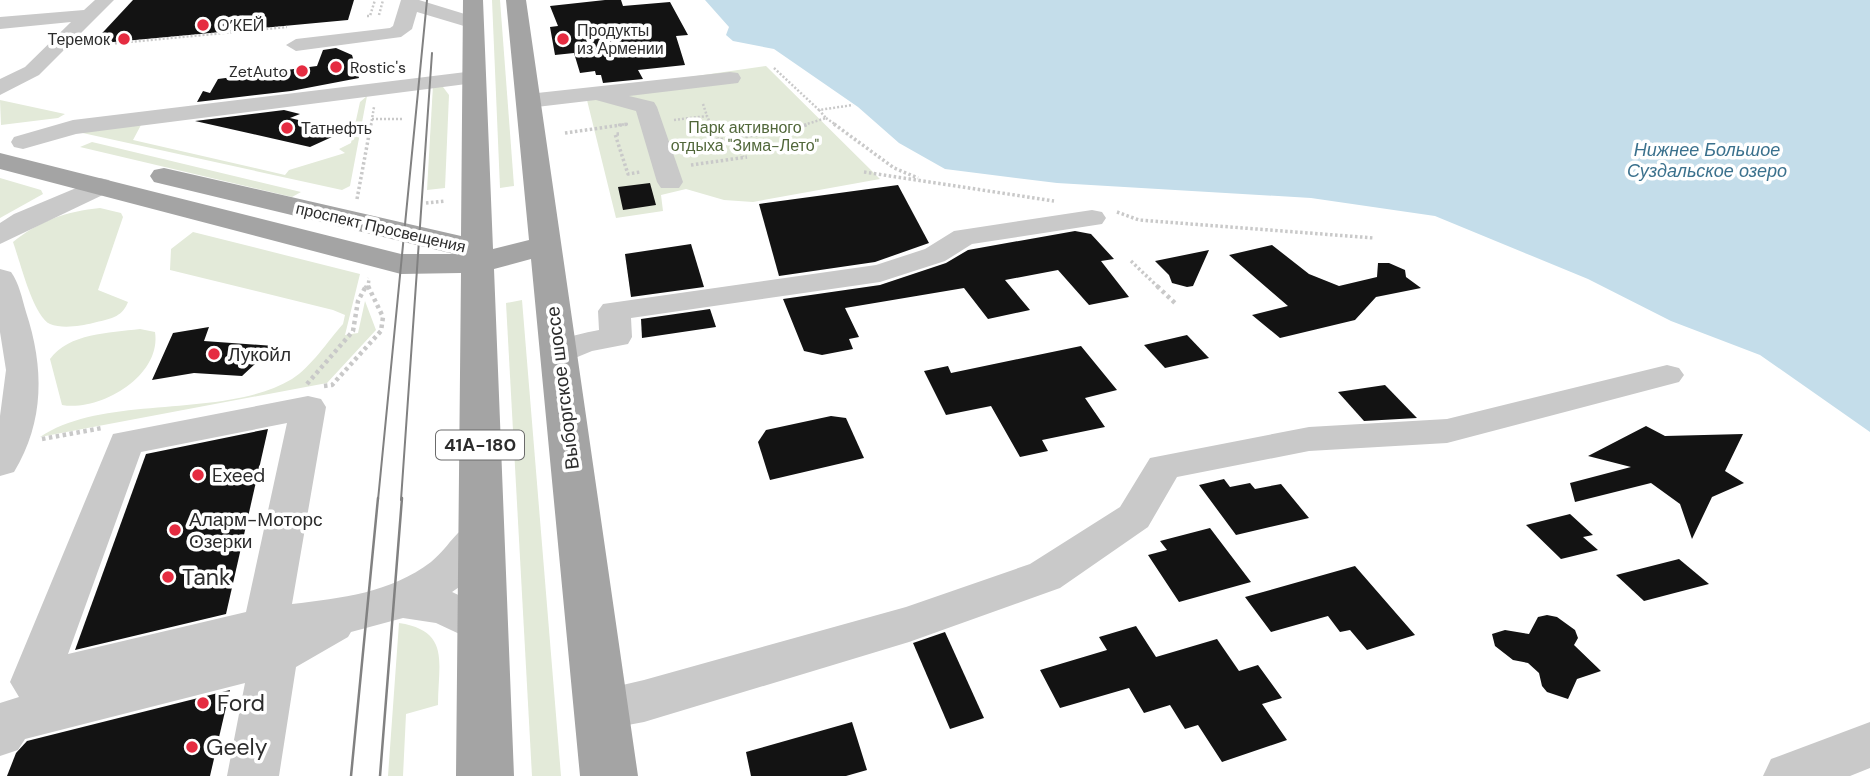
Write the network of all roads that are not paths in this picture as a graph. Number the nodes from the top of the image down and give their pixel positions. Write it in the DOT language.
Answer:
graph roads {
  1 [pos="105,0"];
  2 [pos="516,0"];
  3 [pos="413,7"];
  4 [pos="473,12"];
  5 [pos="2,13"];
  6 [pos="89,15"];
  7 [pos="296,36"];
  8 [pos="384,36"];
  9 [pos="474,77"];
  10 [pos="730,78"];
  11 [pos="376,79"];
  12 [pos="0,88"];
  13 [pos="594,94"];
  14 [pos="528,102"];
  15 [pos="8,147"];
  16 [pos="670,182"];
  17 [pos="100,186"];
  18 [pos="1092,218"];
  19 [pos="2,233"];
  20 [pos="545,246"];
  21 [pos="477,256"];
  22 [pos="0,278"];
  23 [pos="11,347"];
  24 [pos="558,355"];
  25 [pos="1667,375"];
  26 [pos="2,457"];
  27 [pos="481,536"];
  28 [pos="403,601"];
  29 [pos="483,627"];
  30 [pos="270,641"];
  31 [pos="601,709"];
  32 [pos="0,734"];
  33 [pos="1870,746"];
  34 [pos="253,776"];
  35 [pos="485,776"];
  36 [pos="608,776"];
  37 [pos="1788,776"];
  1 -- 6 [label="street"];
  2 -- 14 [label="main road, Выборгское шоссе"];
  3 -- 4 [label="street"];
  3 -- 8 [label="street"];
  4 -- 9 [label="main road, 41А-180"];
  5 -- 6 [label="street"];
  6 -- 12 [label="street"];
  7 -- 8 [label="street"];
  8 -- 11 [label="street"];
  9 -- 11 [label="street"];
  9 -- 21 [label="main road, 41А-180"];
  10 -- 13 [label="street"];
  11 -- 15 [label="street"];
  13 -- 14 [label="street"];
  13 -- 16 [label="street"];
  14 -- 20 [label="main road, Выборгское шоссе"];
  15 -- 17 [label="main road, проспект Просвещения"];
  15 -- 21 [label="main road, проспект Просвещения"];
  17 -- 19 [label="street"];
  17 -- 21 [label="main road, проспект Просвещения"];
  18 -- 24 [label="street"];
  20 -- 21 [label="main road, проспект Просвещения"];
  20 -- 24 [label="main road, Выборгское шоссе"];
  21 -- 27 [label="main road, 41А-180"];
  22 -- 23 [label="street"];
  23 -- 26 [label="street"];
  24 -- 31 [label="main road, Выборгское шоссе"];
  25 -- 31 [label="street"];
  27 -- 28 [label="street"];
  27 -- 29 [label="main road, 41А-180"];
  28 -- 29 [label="street"];
  28 -- 30 [label="street"];
  29 -- 35 [label="main road, 41А-180"];
  30 -- 30 [label="street"];
  30 -- 32 [label="street"];
  30 -- 34 [label="street"];
  31 -- 36 [label="main road, Выборгское шоссе"];
  33 -- 37 [label="street"];
}
